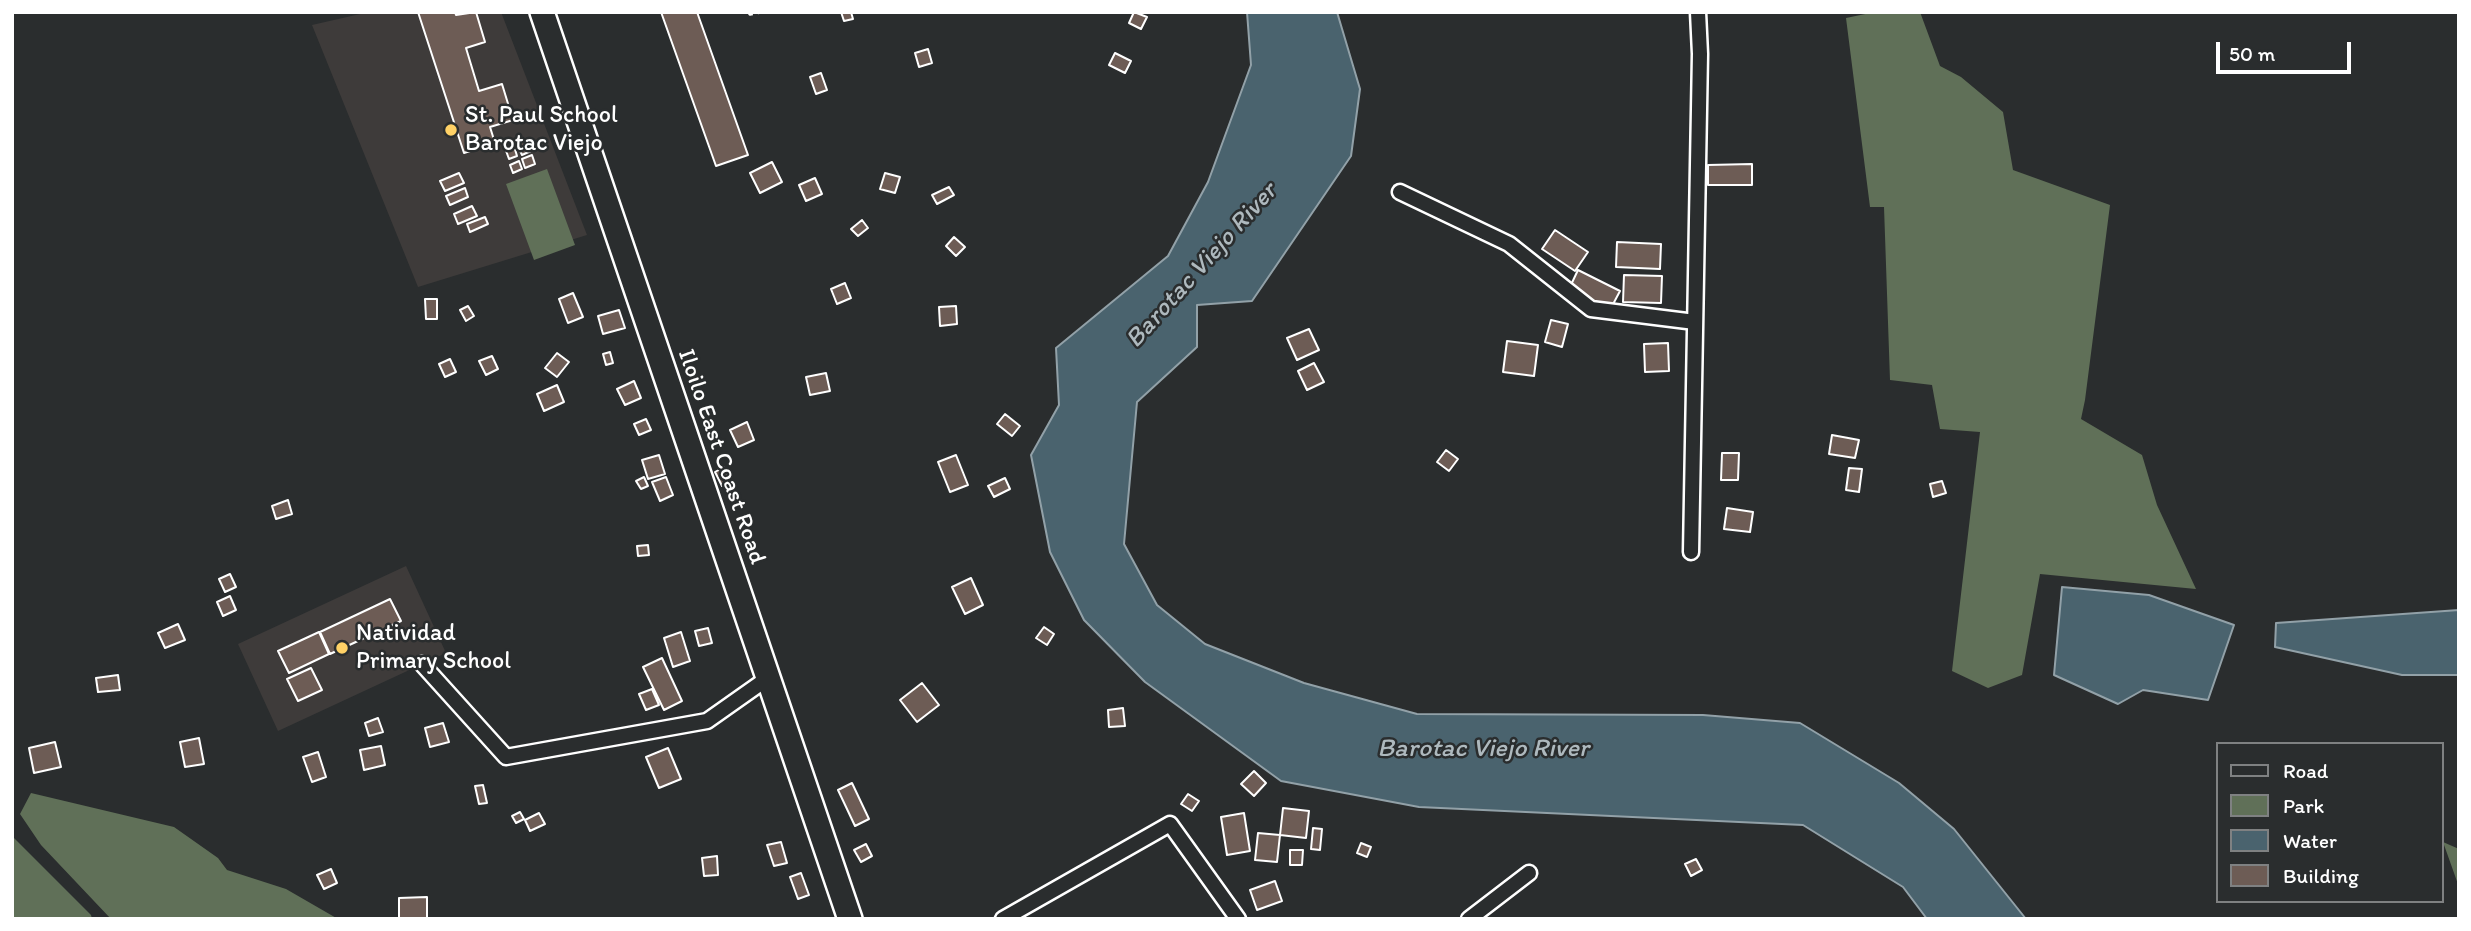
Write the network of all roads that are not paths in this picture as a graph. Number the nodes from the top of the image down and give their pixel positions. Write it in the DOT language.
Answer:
graph roads {
  1 [pos="542,12"];
  2 [pos="1698,12"];
  3 [pos="1400,192"];
  4 [pos="1695,322"];
  5 [pos="1691,552"];
  6 [pos="422,664"];
  7 [pos="768,678"];
  8 [pos="1529,873"];
  9 [pos="850,919"];
  10 [pos="1003,919"];
  11 [pos="1238,919"];
  12 [pos="1469,919"];
  1 -- 7 [label="main road, Iloilo East Coast Road"];
  2 -- 4 [label="street"];
  3 -- 4 [label="street"];
  4 -- 5 [label="street"];
  6 -- 7 [label="street"];
  7 -- 9 [label="main road, Iloilo East Coast Road"];
  8 -- 12 [label="street"];
  10 -- 11 [label="street"];
}
